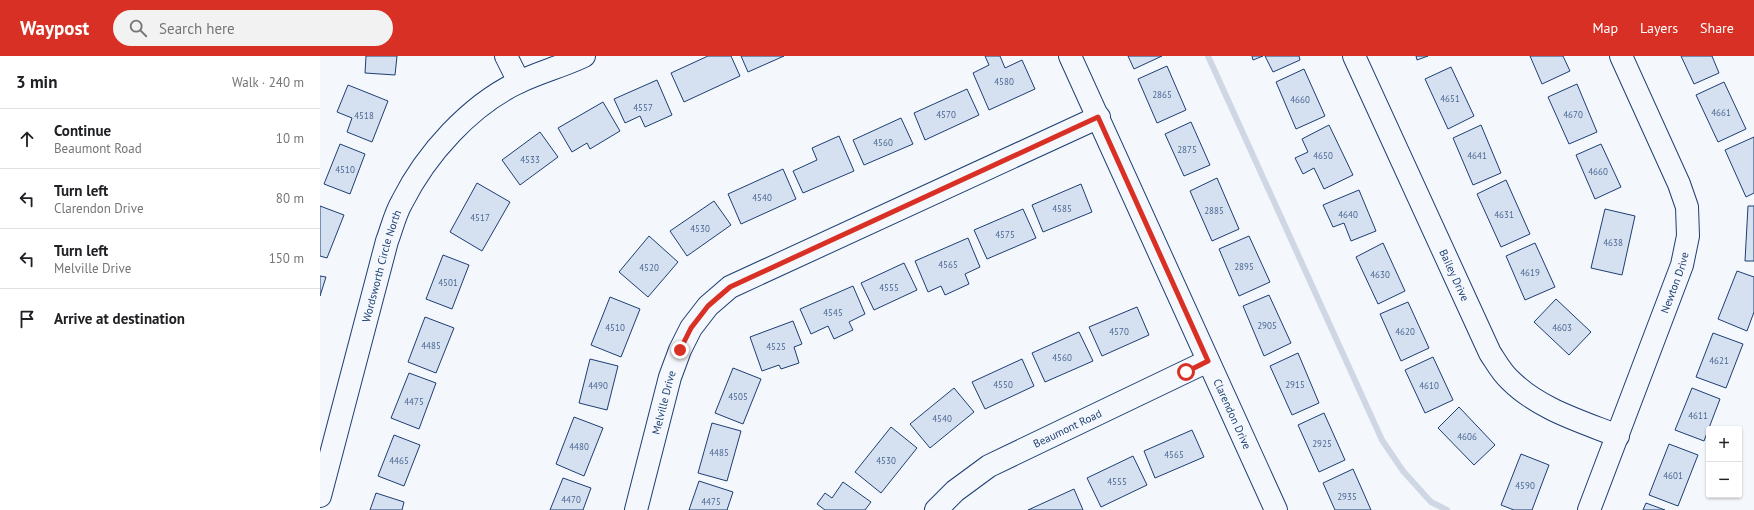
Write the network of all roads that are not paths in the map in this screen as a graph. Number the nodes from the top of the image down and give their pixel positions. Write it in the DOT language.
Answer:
graph roads {
  1 [pos="506,56"];
  2 [pos="584,56"];
  3 [pos="1070,56"];
  4 [pos="1354,56"];
  5 [pos="1621,56"];
  6 [pos="518,82"];
  7 [pos="1098,117"];
  8 [pos="1208,361"];
  9 [pos="1618,436"];
  10 [pos="320,496"];
  11 [pos="636,510"];
  12 [pos="936,510"];
  13 [pos="1276,510"];
  14 [pos="1589,510"];
  1 -- 6 [label="street"];
  2 -- 6 [label="street, Wordsworth Circle North"];
  3 -- 7 [label="street, Clarendon Drive"];
  4 -- 9 [label="street, Bailey Drive"];
  5 -- 9 [label="street, Newton Drive"];
  6 -- 10 [label="street, Wordsworth Circle North"];
  7 -- 8 [label="street, Clarendon Drive"];
  7 -- 11 [label="street, Melville Drive"];
  8 -- 12 [label="street, Beaumont Road"];
  8 -- 13 [label="street, Clarendon Drive"];
  9 -- 14 [label="street, Newton Drive"];
}
